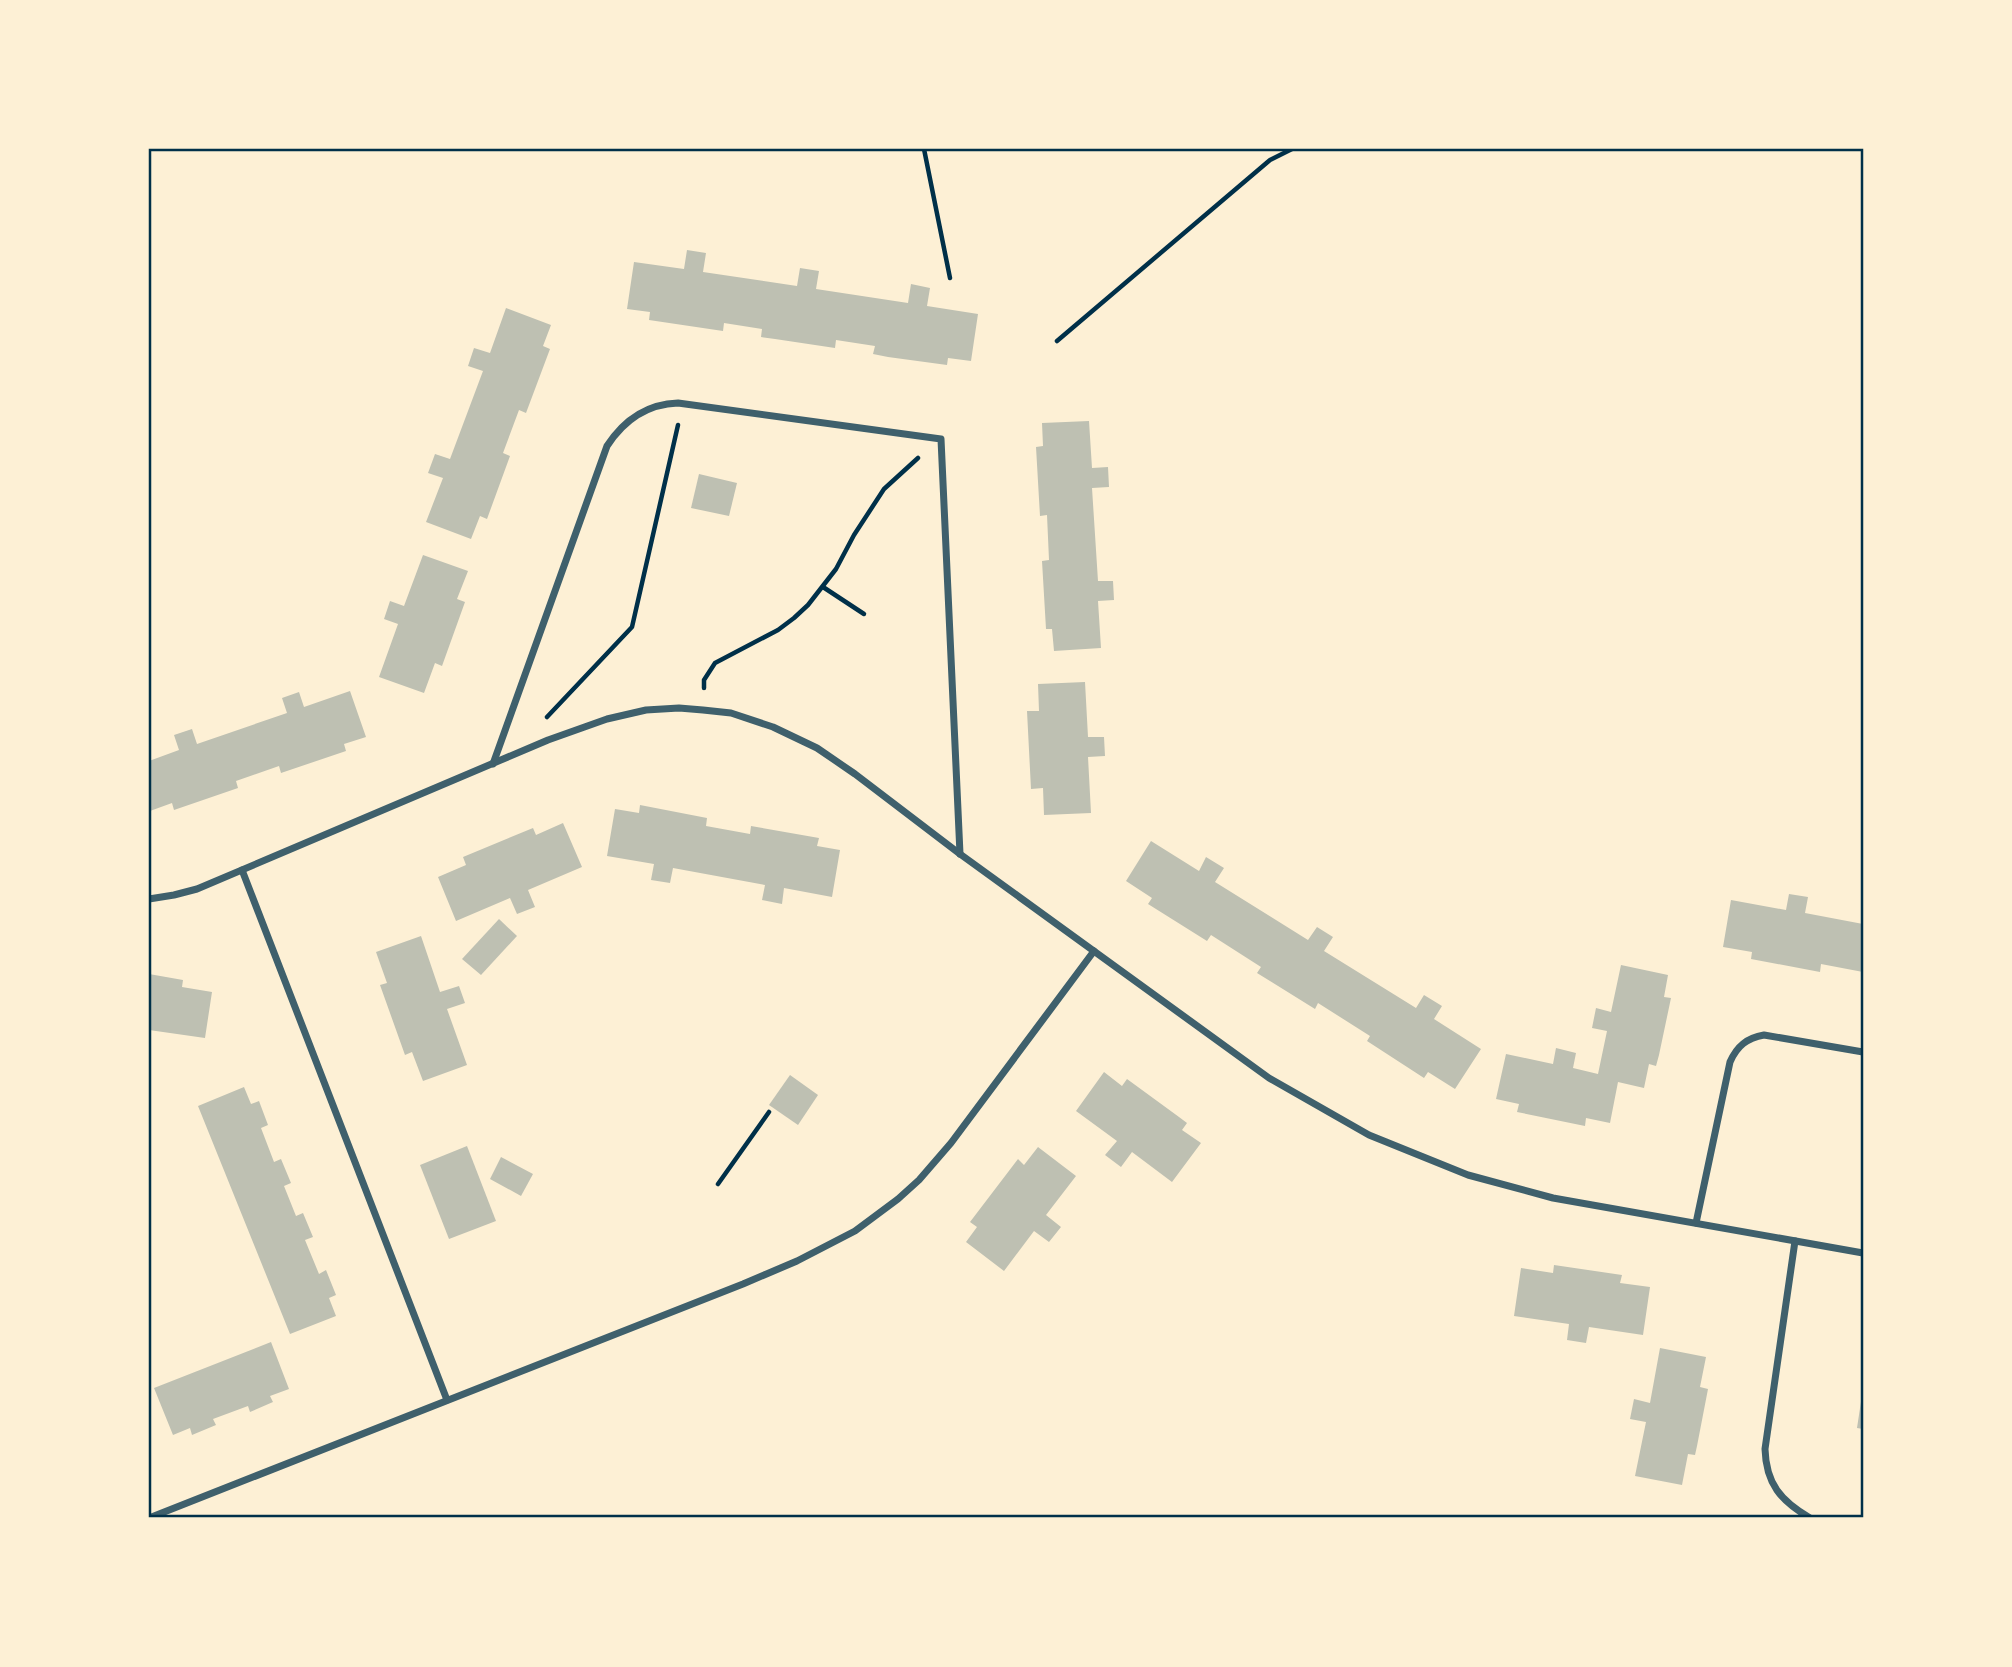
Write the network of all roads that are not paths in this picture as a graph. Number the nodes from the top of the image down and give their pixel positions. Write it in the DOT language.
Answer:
graph roads {
  1 [pos="493,764"];
  2 [pos="960,854"];
  3 [pos="242,870"];
  4 [pos="149,899"];
  5 [pos="1094,951"];
  6 [pos="1863,1052"];
  7 [pos="1696,1223"];
  8 [pos="1795,1241"];
  9 [pos="1863,1253"];
  10 [pos="447,1400"];
  11 [pos="149,1518"];
  12 [pos="1810,1518"];
  1 -- 2 [label="street"];
  1 -- 2 [label="street"];
  1 -- 3 [label="street"];
  2 -- 5 [label="street"];
  3 -- 4 [label="street"];
  3 -- 10 [label="street"];
  5 -- 7 [label="street"];
  5 -- 10 [label="street"];
  6 -- 7 [label="street"];
  7 -- 8 [label="street"];
  8 -- 9 [label="street"];
  8 -- 12 [label="street"];
  10 -- 11 [label="street"];
}
